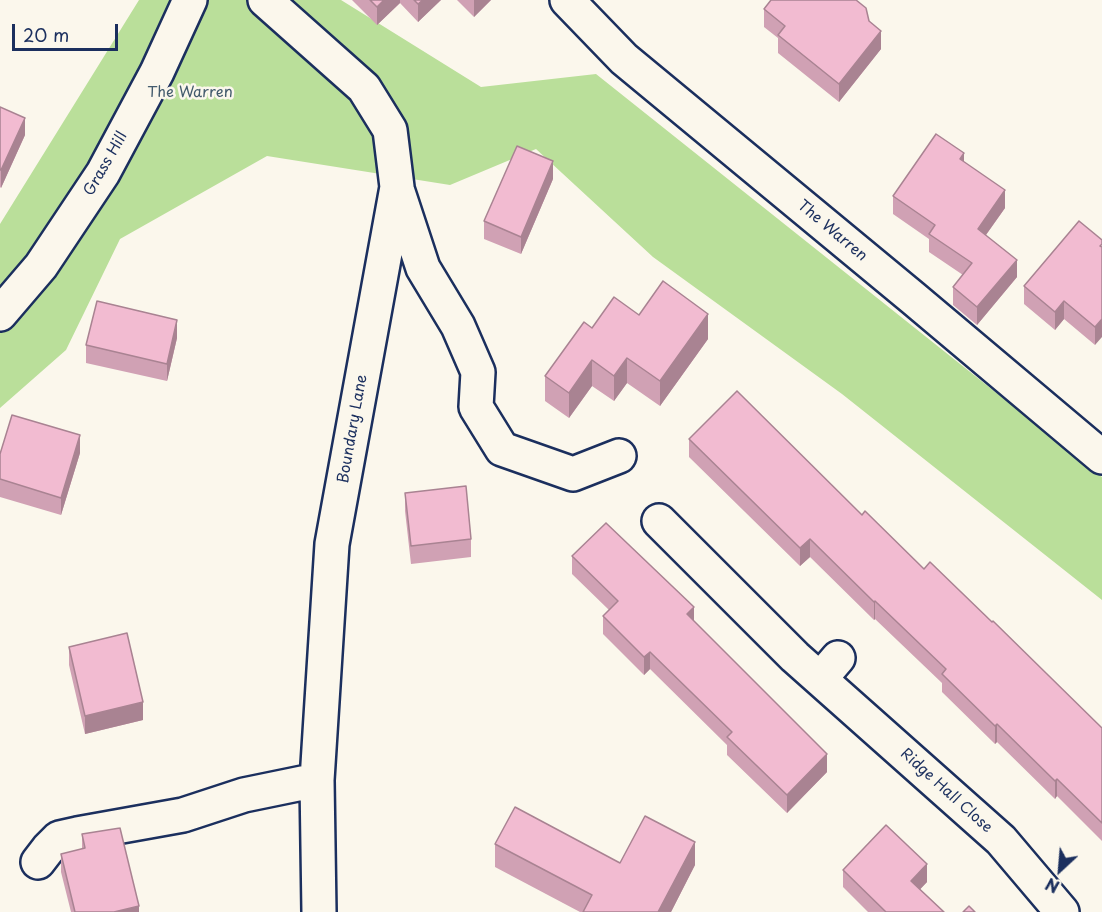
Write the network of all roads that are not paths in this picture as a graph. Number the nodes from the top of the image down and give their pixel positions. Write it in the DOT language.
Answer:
graph roads {
  1 [pos="190,0"];
  2 [pos="265,0"];
  3 [pos="567,0"];
  4 [pos="397,187"];
  5 [pos="0,314"];
  6 [pos="619,456"];
  7 [pos="1102,457"];
  8 [pos="659,521"];
  9 [pos="317,780"];
  10 [pos="38,862"];
  11 [pos="319,912"];
  12 [pos="1062,912"];
  1 -- 5 [label="street, Grass Hill"];
  2 -- 4 [label="street, Boundary Lane"];
  3 -- 7 [label="street, The Warren"];
  4 -- 6 [label="street"];
  4 -- 9 [label="street, Boundary Lane"];
  8 -- 12 [label="street, Ridge Hall Close"];
  9 -- 10 [label="street"];
  9 -- 11 [label="street, Boundary Lane"];
}
